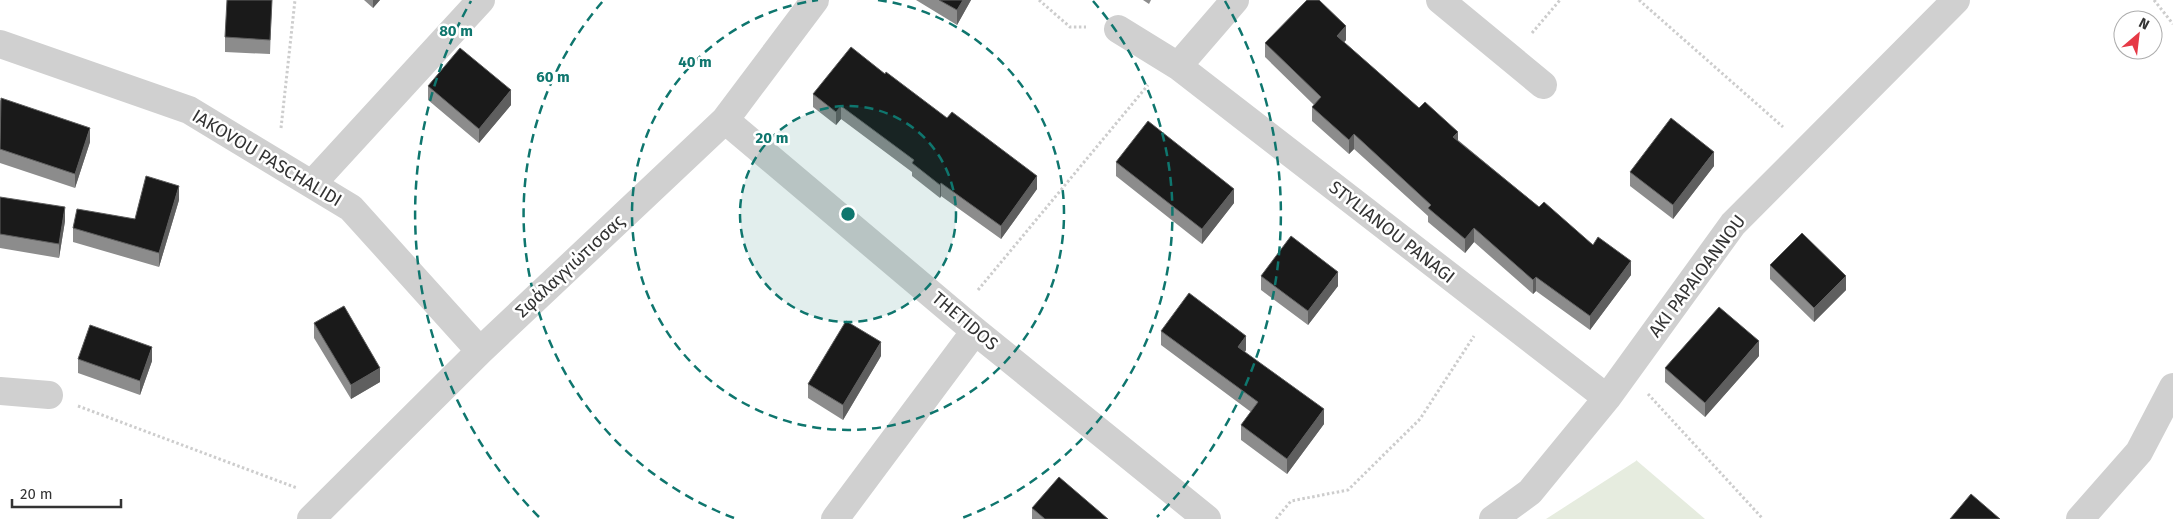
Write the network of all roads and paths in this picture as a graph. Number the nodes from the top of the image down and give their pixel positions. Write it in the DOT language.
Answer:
graph roads {
  1 [pos="296,0"];
  2 [pos="481,0"];
  3 [pos="815,0"];
  4 [pos="1039,0"];
  5 [pos="1235,0"];
  6 [pos="1440,0"];
  7 [pos="1560,0"];
  8 [pos="1639,0"];
  9 [pos="1956,0"];
  10 [pos="2154,0"];
  11 [pos="2173,24"];
  12 [pos="1118,29"];
  13 [pos="0,44"];
  14 [pos="1510,58"];
  15 [pos="1173,63"];
  16 [pos="1543,85"];
  17 [pos="725,120"];
  18 [pos="1808,149"];
  19 [pos="277,163"];
  20 [pos="312,184"];
  21 [pos="1490,308"];
  22 [pos="966,323"];
  23 [pos="480,351"];
  24 [pos="1627,371"];
  25 [pos="2173,387"];
  26 [pos="0,391"];
  27 [pos="49,395"];
  28 [pos="1606,398"];
  29 [pos="330,500"];
  30 [pos="311,519"];
  31 [pos="835,519"];
  32 [pos="1207,519"];
  33 [pos="1276,519"];
  34 [pos="1493,519"];
  35 [pos="1763,519"];
  36 [pos="2080,519"];
  1 -- 19 [label="path"];
  2 -- 20 [label="street"];
  3 -- 17 [label="street, Σφάλαγγιώτισσας"];
  4 -- 12 [label="path"];
  5 -- 15 [label="street"];
  6 -- 14 [label="street"];
  7 -- 14 [label="path"];
  8 -- 18 [label="path"];
  9 -- 18 [label="street, AKI PAPAIOANNOU"];
  10 -- 11 [label="path"];
  12 -- 15 [label="street, STYLIANOU PANAGI"];
  13 -- 19 [label="street, IAKOVOU PASCHALIDI"];
  14 -- 16 [label="street"];
  15 -- 21 [label="street, STYLIANOU PANAGI"];
  15 -- 22 [label="path"];
  17 -- 22 [label="street, THETIDOS"];
  17 -- 23 [label="street, Σφάλαγγιώτισσας"];
  18 -- 24 [label="street, AKI PAPAIOANNOU"];
  19 -- 20 [label="street, IAKOVOU PASCHALIDI"];
  20 -- 23 [label="street, IAKOVOU PASCHALIDI"];
  21 -- 28 [label="street, STYLIANOU PANAGI"];
  21 -- 33 [label="path"];
  22 -- 31 [label="street"];
  22 -- 32 [label="street, THETIDOS"];
  23 -- 29 [label="street, Σφάλαγγιώτισσας"];
  24 -- 28 [label="street, AKI PAPAIOANNOU"];
  24 -- 35 [label="path"];
  25 -- 36 [label="street"];
  26 -- 27 [label="street"];
  27 -- 29 [label="path"];
  28 -- 34 [label="street, AKI PAPAIOANNOU"];
  29 -- 30 [label="street, Σφάλαγγιώτισσας"];
}
